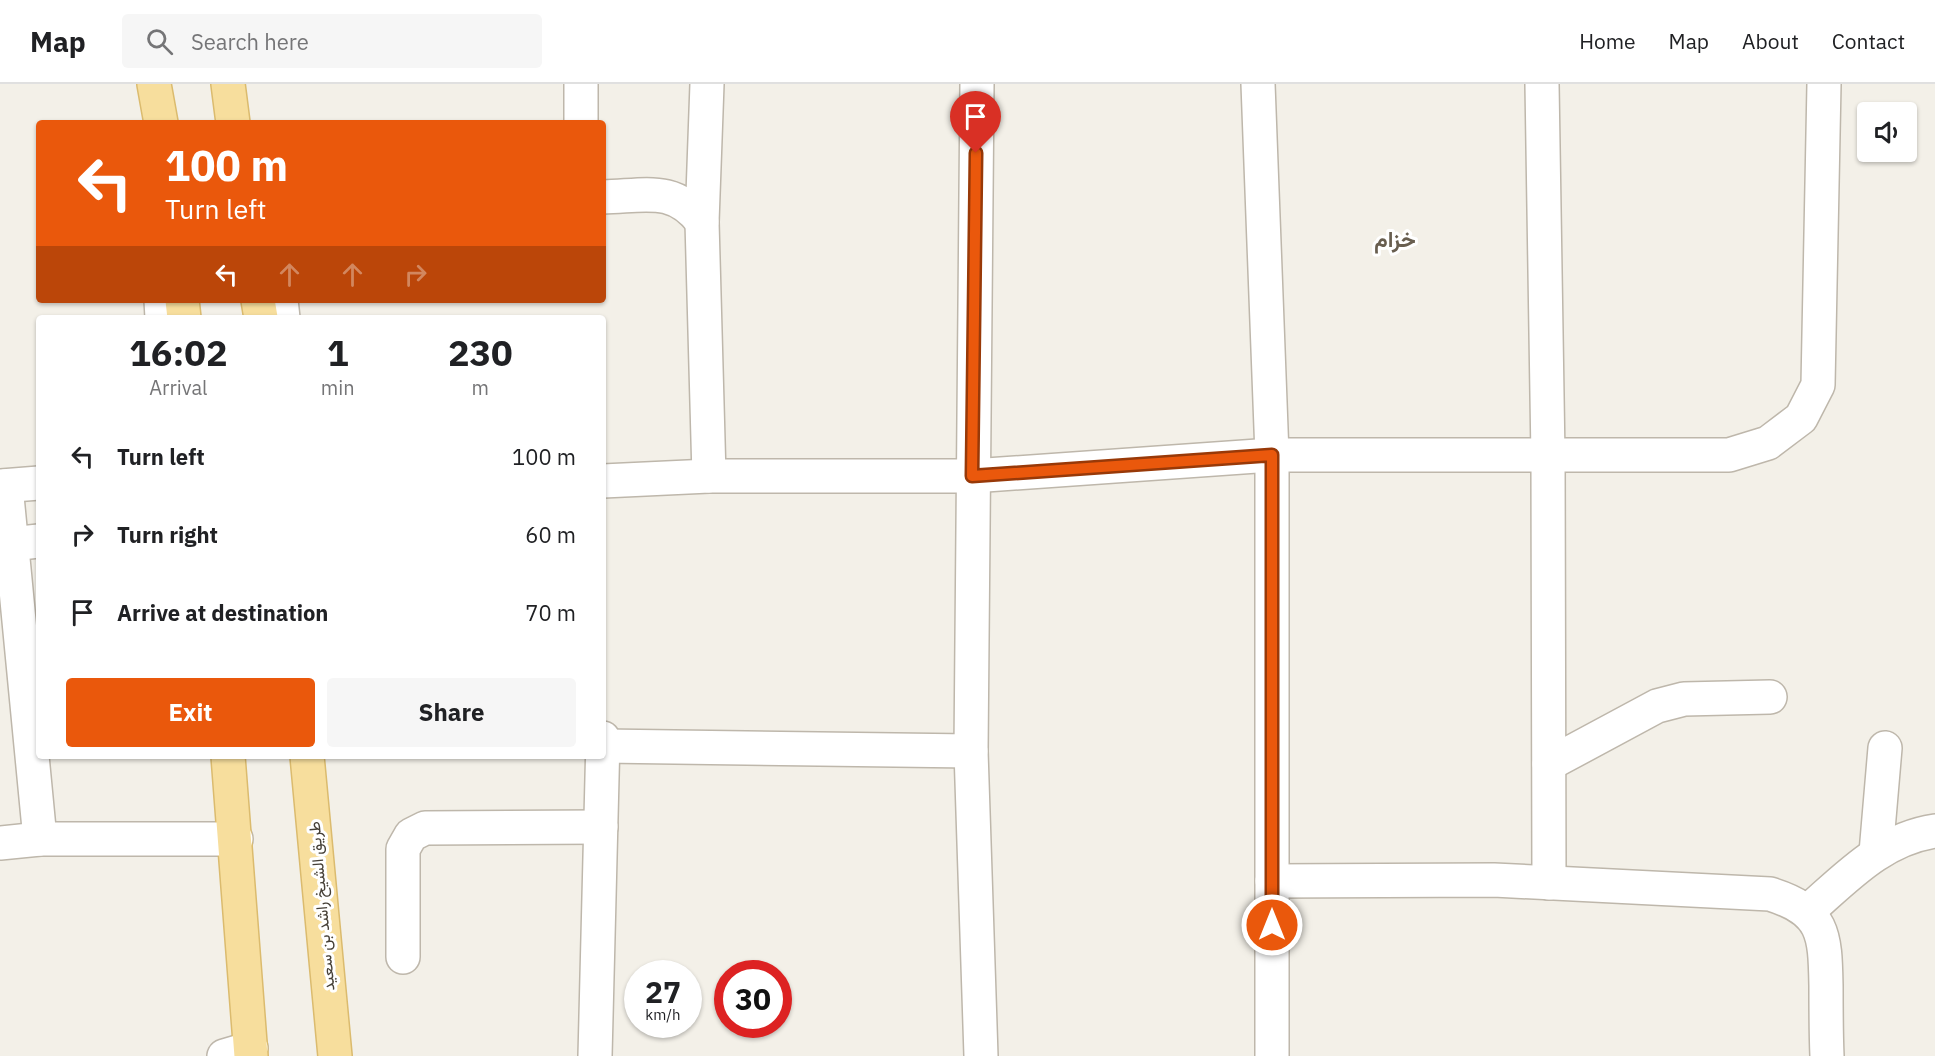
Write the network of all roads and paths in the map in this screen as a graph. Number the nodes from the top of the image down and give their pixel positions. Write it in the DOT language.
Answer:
graph roads {
  1 [pos="154,84"];
  2 [pos="228,84"];
  3 [pos="237,84"];
  4 [pos="581,84"];
  5 [pos="707,84"];
  6 [pos="977,84"];
  7 [pos="1257,84"];
  8 [pos="1542,84"];
  9 [pos="1824,84"];
  10 [pos="160,120"];
  11 [pos="233,120"];
  12 [pos="246,120"];
  13 [pos="581,120"];
  14 [pos="606,197"];
  15 [pos="702,222"];
  16 [pos="1272,455"];
  17 [pos="1548,457"];
  18 [pos="709,476"];
  19 [pos="972,476"];
  20 [pos="606,481"];
  21 [pos="36,483"];
  22 [pos="3,486"];
  23 [pos="17,543"];
  24 [pos="1770,697"];
  25 [pos="606,746"];
  26 [pos="1885,748"];
  27 [pos="971,751"];
  28 [pos="228,759"];
  29 [pos="309,759"];
  30 [pos="603,759"];
  31 [pos="1549,764"];
  32 [pos="601,827"];
  33 [pos="1935,831"];
  34 [pos="40,839"];
  35 [pos="236,839"];
  36 [pos="0,843"];
  37 [pos="1876,853"];
  38 [pos="1272,881"];
  39 [pos="1549,883"];
  40 [pos="1807,912"];
  41 [pos="403,957"];
  42 [pos="242,1053"];
  43 [pos="334,1056"];
  44 [pos="595,1056"];
  45 [pos="981,1056"];
  46 [pos="1272,1056"];
  47 [pos="1827,1056"];
  1 -- 10 [label="main road"];
  2 -- 11 [label="main road"];
  3 -- 12 [label="street"];
  4 -- 13 [label="street"];
  5 -- 15 [label="street"];
  6 -- 19 [label="street"];
  7 -- 16 [label="street"];
  8 -- 17 [label="street"];
  9 -- 17 [label="street"];
  14 -- 15 [label="street"];
  15 -- 18 [label="street"];
  16 -- 17 [label="street"];
  16 -- 19 [label="street"];
  16 -- 38 [label="street"];
  17 -- 31 [label="street"];
  18 -- 19 [label="street"];
  18 -- 20 [label="street"];
  19 -- 27 [label="street"];
  21 -- 22 [label="street"];
  22 -- 23 [label="street"];
  23 -- 34 [label="street"];
  24 -- 31 [label="street"];
  25 -- 27 [label="street"];
  26 -- 37 [label="street"];
  27 -- 45 [label="street"];
  28 -- 35 [label="main road"];
  29 -- 43 [label="main road, طريق الشيخ راشد بن سعيد"];
  30 -- 32 [label="street"];
  31 -- 39 [label="street"];
  32 -- 41 [label="street"];
  32 -- 44 [label="street"];
  33 -- 37 [label="street"];
  34 -- 35 [label="street"];
  34 -- 36 [label="street"];
  35 -- 42 [label="main road"];
  37 -- 40 [label="street"];
  38 -- 39 [label="street"];
  38 -- 46 [label="street"];
  39 -- 40 [label="street"];
  40 -- 47 [label="street"];
}
